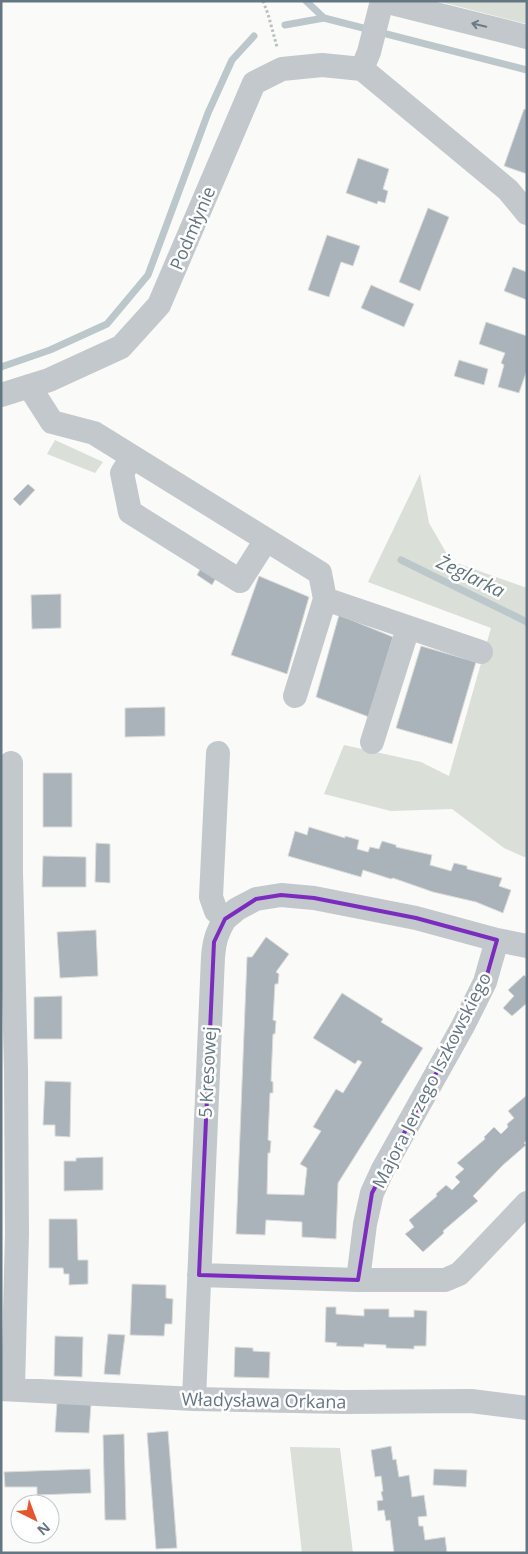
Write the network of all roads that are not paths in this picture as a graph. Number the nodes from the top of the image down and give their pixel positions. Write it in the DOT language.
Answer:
graph roads {
  1 [pos="382,6"];
  2 [pos="527,37"];
  3 [pos="366,61"];
  4 [pos="527,213"];
  5 [pos="29,386"];
  6 [pos="1,395"];
  7 [pos="132,457"];
  8 [pos="266,540"];
  9 [pos="325,600"];
  10 [pos="408,628"];
  11 [pos="481,652"];
  12 [pos="295,696"];
  13 [pos="372,742"];
  14 [pos="218,754"];
  15 [pos="12,763"];
  16 [pos="225,919"];
  17 [pos="497,940"];
  18 [pos="527,946"];
  19 [pos="527,1203"];
  20 [pos="199,1275"];
  21 [pos="358,1280"];
  22 [pos="7,1389"];
  23 [pos="194,1399"];
  24 [pos="527,1408"];
  2 -- 1 [label="street, one-way"];
  1 -- 3 [label="street"];
  3 -- 4 [label="street"];
  3 -- 5 [label="street, Podmłynie"];
  5 -- 6 [label="street, Podmłynie"];
  5 -- 7 [label="street"];
  7 -- 8 [label="street"];
  7 -- 8 [label="street"];
  8 -- 9 [label="street"];
  9 -- 10 [label="street"];
  9 -- 12 [label="street"];
  10 -- 11 [label="street"];
  10 -- 13 [label="street"];
  14 -- 16 [label="street"];
  15 -- 22 [label="street"];
  16 -- 17 [label="street"];
  16 -- 20 [label="street, 5 Kresowej"];
  17 -- 18 [label="street"];
  17 -- 21 [label="street, Majora Jerzego Iszkowskiego"];
  19 -- 21 [label="street"];
  20 -- 21 [label="street"];
  20 -- 23 [label="street, 5 Kresowej"];
  22 -- 23 [label="street, Władysława Orkana"];
  23 -- 24 [label="street, Władysława Orkana"];
}
